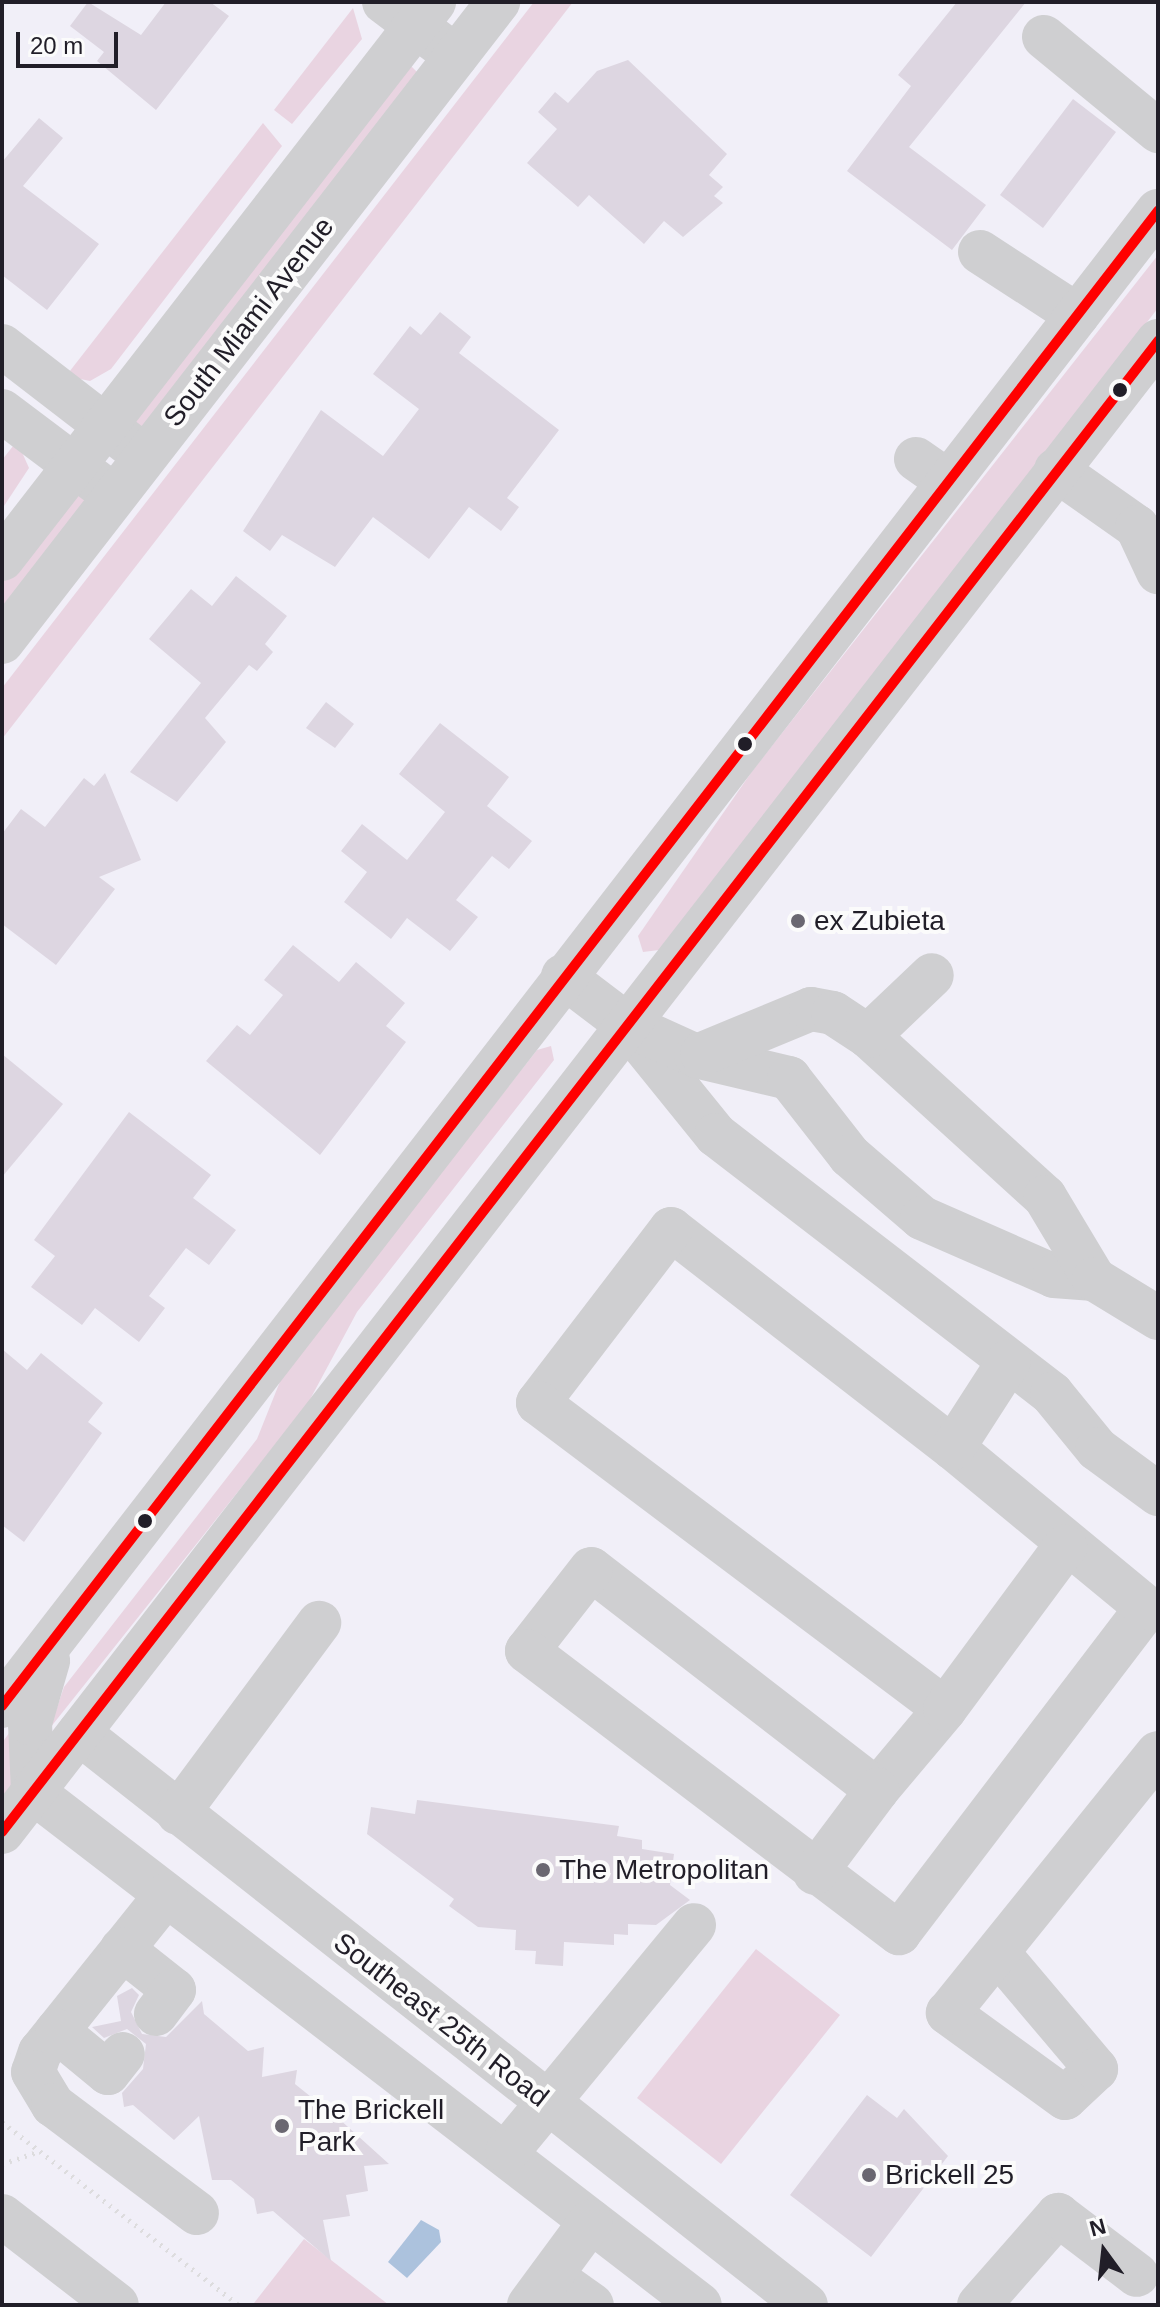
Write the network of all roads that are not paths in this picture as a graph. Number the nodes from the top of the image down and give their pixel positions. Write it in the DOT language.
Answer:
graph roads {
  1 [pos="498,2"];
  2 [pos="411,10"];
  3 [pos="1044,37"];
  4 [pos="456,56"];
  5 [pos="1158,131"];
  6 [pos="1158,211"];
  7 [pos="980,252"];
  8 [pos="1077,315"];
  9 [pos="1158,341"];
  10 [pos="2,346"];
  11 [pos="2,411"];
  12 [pos="106,427"];
  13 [pos="145,456"];
  14 [pos="74,467"];
  15 [pos="1056,470"];
  16 [pos="115,496"];
  17 [pos="1148,525"];
  18 [pos="2,559"];
  19 [pos="1158,572"];
  20 [pos="2,642"];
  21 [pos="932,975"];
  22 [pos="563,976"];
  23 [pos="626,1024"];
  24 [pos="868,1036"];
  25 [pos="696,1056"];
  26 [pos="1094,1279"];
  27 [pos="1158,1318"];
  28 [pos="1009,1361"];
  29 [pos="953,1448"];
  30 [pos="1158,1494"];
  31 [pos="1065,1547"];
  32 [pos="1152,1601"];
  33 [pos="319,1623"];
  34 [pos="53,1641"];
  35 [pos="5,1694"];
  36 [pos="945,1709"];
  37 [pos="79,1733"];
  38 [pos="1158,1753"];
  39 [pos="877,1790"];
  40 [pos="33,1792"];
  41 [pos="178,1813"];
  42 [pos="2,1832"];
  43 [pos="815,1873"];
  44 [pos="258,1877"];
  45 [pos="166,1895"];
  46 [pos="694,1925"];
  47 [pos="215,1932"];
  48 [pos="122,1949"];
  49 [pos="998,1953"];
  50 [pos="156,2014"];
  51 [pos="57,2031"];
  52 [pos="123,2054"];
  53 [pos="547,2102"];
  54 [pos="507,2152"];
  55 [pos="197,2213"];
  56 [pos="2,2216"];
  57 [pos="591,2221"];
  58 [pos="1137,2275"];
  59 [pos="540,2290"];
  60 [pos="117,2305"];
  61 [pos="592,2305"];
  62 [pos="700,2305"];
  63 [pos="806,2305"];
  64 [pos="979,2305"];
  1 -- 4 [label="main road, South Miami Avenue"];
  2 -- 4 [label="main road"];
  2 -- 12 [label="main road, South Miami Avenue"];
  3 -- 5 [label="main road"];
  4 -- 13 [label="main road, South Miami Avenue"];
  6 -- 8 [label="main road"];
  7 -- 8 [label="main road"];
  8 -- 22 [label="main road"];
  9 -- 15 [label="main road"];
  10 -- 12 [label="main road"];
  11 -- 14 [label="main road"];
  12 -- 13 [label="main road"];
  12 -- 14 [label="main road, South Miami Avenue"];
  13 -- 16 [label="main road, South Miami Avenue"];
  14 -- 16 [label="main road"];
  14 -- 18 [label="main road, South Miami Avenue"];
  15 -- 17 [label="main road"];
  15 -- 23 [label="main road"];
  16 -- 20 [label="main road, South Miami Avenue"];
  17 -- 19 [label="main road"];
  21 -- 24 [label="main road"];
  22 -- 23 [label="main road"];
  22 -- 34 [label="main road"];
  23 -- 25 [label="main road"];
  23 -- 28 [label="main road"];
  23 -- 37 [label="main road"];
  24 -- 25 [label="main road"];
  24 -- 26 [label="main road"];
  25 -- 26 [label="main road"];
  26 -- 27 [label="main road"];
  28 -- 29 [label="main road"];
  28 -- 30 [label="main road"];
  29 -- 31 [label="main road"];
  29 -- 36 [label="main road"];
  31 -- 32 [label="main road"];
  31 -- 36 [label="main road"];
  32 -- 43 [label="main road"];
  33 -- 41 [label="main road"];
  34 -- 35 [label="main road"];
  34 -- 40 [label="main road"];
  36 -- 39 [label="main road"];
  37 -- 40 [label="main road"];
  37 -- 41 [label="main road, Southeast 25th Road"];
  38 -- 49 [label="main road"];
  39 -- 43 [label="main road"];
  39 -- 43 [label="main road"];
  40 -- 42 [label="main road"];
  40 -- 45 [label="main road"];
  41 -- 44 [label="main road, Southeast 25th Road"];
  44 -- 47 [label="main road"];
  44 -- 53 [label="main road, Southeast 25th Road"];
  45 -- 47 [label="main road"];
  45 -- 48 [label="main road"];
  46 -- 53 [label="main road"];
  47 -- 54 [label="main road"];
  48 -- 50 [label="main road"];
  48 -- 51 [label="main road"];
  51 -- 52 [label="main road"];
  51 -- 55 [label="main road"];
  53 -- 54 [label="main road"];
  53 -- 63 [label="main road, Southeast 25th Road"];
  54 -- 57 [label="main road"];
  56 -- 60 [label="main road"];
  57 -- 59 [label="main road"];
  57 -- 62 [label="main road"];
  58 -- 64 [label="main road"];
  59 -- 61 [label="main road"];
}
